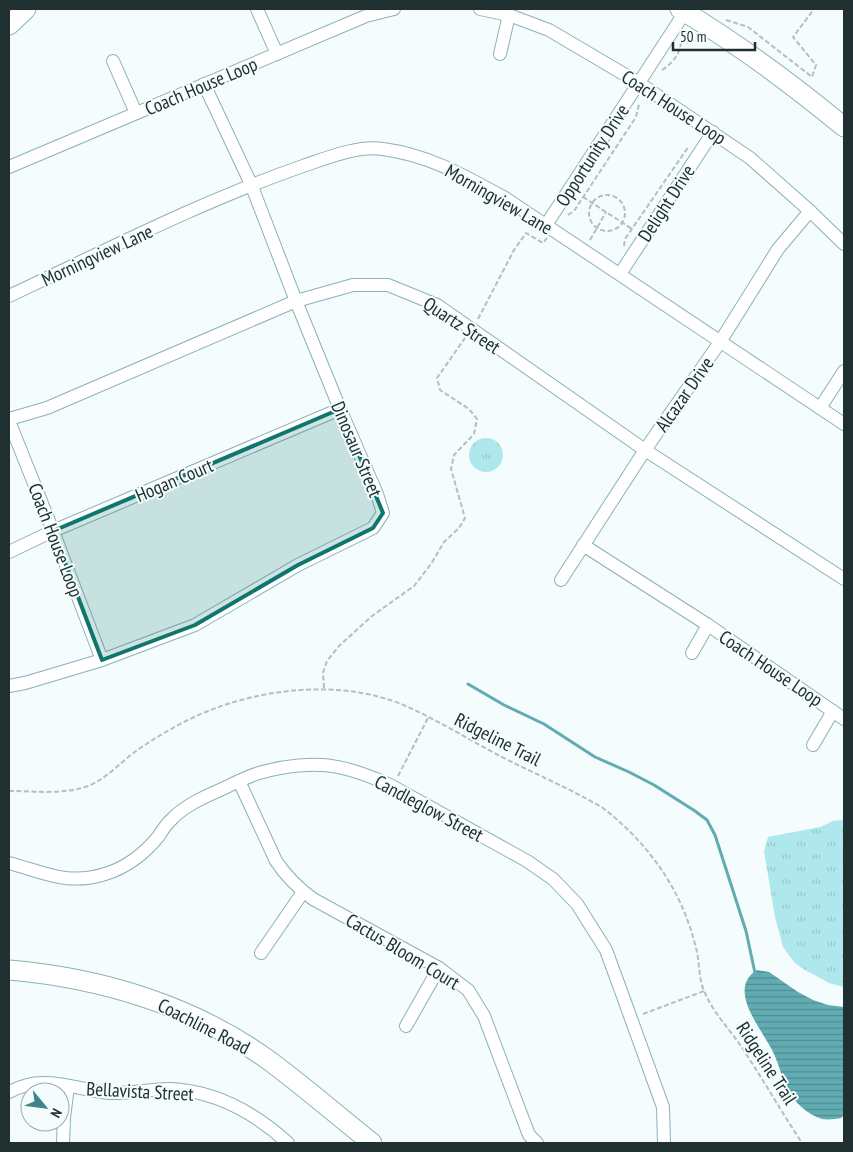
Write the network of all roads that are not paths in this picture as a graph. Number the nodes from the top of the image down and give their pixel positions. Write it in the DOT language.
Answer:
graph roads {
  1 [pos="257,9"];
  2 [pos="394,9"];
  3 [pos="480,9"];
  4 [pos="684,10"];
  5 [pos="509,15"];
  6 [pos="277,54"];
  7 [pos="500,54"];
  8 [pos="113,61"];
  9 [pos="639,83"];
  10 [pos="204,84"];
  11 [pos="136,113"];
  12 [pos="844,127"];
  13 [pos="713,132"];
  14 [pos="9,167"];
  15 [pos="251,184"];
  16 [pos="810,211"];
  17 [pos="546,225"];
  18 [pos="844,244"];
  19 [pos="620,274"];
  20 [pos="9,296"];
  21 [pos="296,301"];
  22 [pos="720,342"];
  23 [pos="844,371"];
  24 [pos="820,408"];
  25 [pos="340,409"];
  26 [pos="9,420"];
  27 [pos="844,424"];
  28 [pos="645,450"];
  29 [pos="53,531"];
  30 [pos="583,546"];
  31 [pos="9,552"];
  32 [pos="844,579"];
  33 [pos="561,580"];
  34 [pos="708,625"];
  35 [pos="692,653"];
  36 [pos="102,660"];
  37 [pos="9,686"];
  38 [pos="834,711"];
  39 [pos="844,719"];
  40 [pos="812,745"];
  41 [pos="239,781"];
  42 [pos="9,862"];
  43 [pos="303,892"];
  44 [pos="261,953"];
  45 [pos="439,968"];
  46 [pos="9,970"];
  47 [pos="406,1026"];
  48 [pos="70,1086"];
  49 [pos="288,1143"];
  50 [pos="372,1143"];
  51 [pos="537,1143"];
  52 [pos="664,1143"];
  1 -- 6 [label="street"];
  2 -- 6 [label="street, Coach House Loop"];
  3 -- 5 [label="street, Coach House Loop"];
  4 -- 9 [label="street, Opportunity Drive"];
  4 -- 12 [label="main road"];
  5 -- 7 [label="street"];
  5 -- 9 [label="street, Coach House Loop"];
  6 -- 10 [label="street, Coach House Loop"];
  8 -- 11 [label="street"];
  9 -- 13 [label="street, Coach House Loop"];
  9 -- 17 [label="street, Opportunity Drive"];
  10 -- 11 [label="street, Coach House Loop"];
  10 -- 15 [label="street, Dinosaur Street"];
  11 -- 14 [label="street, Coach House Loop"];
  13 -- 16 [label="street, Coach House Loop"];
  13 -- 19 [label="street, Delight Drive"];
  15 -- 17 [label="street, Morningview Lane"];
  15 -- 20 [label="street, Morningview Lane"];
  15 -- 21 [label="street, Dinosaur Street"];
  16 -- 18 [label="street, Coach House Loop"];
  16 -- 22 [label="street, Alcazar Drive"];
  17 -- 19 [label="street, Morningview Lane"];
  19 -- 22 [label="street, Morningview Lane"];
  21 -- 25 [label="street, Dinosaur Street"];
  21 -- 26 [label="street, Quartz Street"];
  21 -- 28 [label="street, Quartz Street"];
  22 -- 24 [label="street, Morningview Lane"];
  22 -- 28 [label="street, Alcazar Drive"];
  23 -- 24 [label="street"];
  24 -- 27 [label="street, Morningview Lane"];
  25 -- 29 [label="street, Hogan Court"];
  25 -- 36 [label="street, Dinosaur Street"];
  26 -- 29 [label="street, Coach House Loop"];
  28 -- 30 [label="street, Alcazar Drive"];
  28 -- 32 [label="street, Quartz Street"];
  29 -- 31 [label="street, Hogan Court"];
  29 -- 36 [label="street, Coach House Loop"];
  30 -- 33 [label="street, Alcazar Drive"];
  30 -- 34 [label="street, Coach House Loop"];
  34 -- 35 [label="street, Coach House Loop"];
  34 -- 38 [label="street, Coach House Loop"];
  36 -- 37 [label="street, Dinosaur Street"];
  38 -- 39 [label="street, Coach House Loop"];
  38 -- 40 [label="street, Coach House Loop"];
  41 -- 42 [label="street, Candleglow Street"];
  41 -- 43 [label="street, Cactus Bloom Court"];
  41 -- 52 [label="street, Candleglow Street"];
  43 -- 44 [label="street"];
  43 -- 45 [label="street, Cactus Bloom Court"];
  45 -- 47 [label="street"];
  45 -- 51 [label="street, Cactus Bloom Court"];
  46 -- 50 [label="main road, Coachline Road"];
  48 -- 49 [label="street, Bellavista Street"];
}
